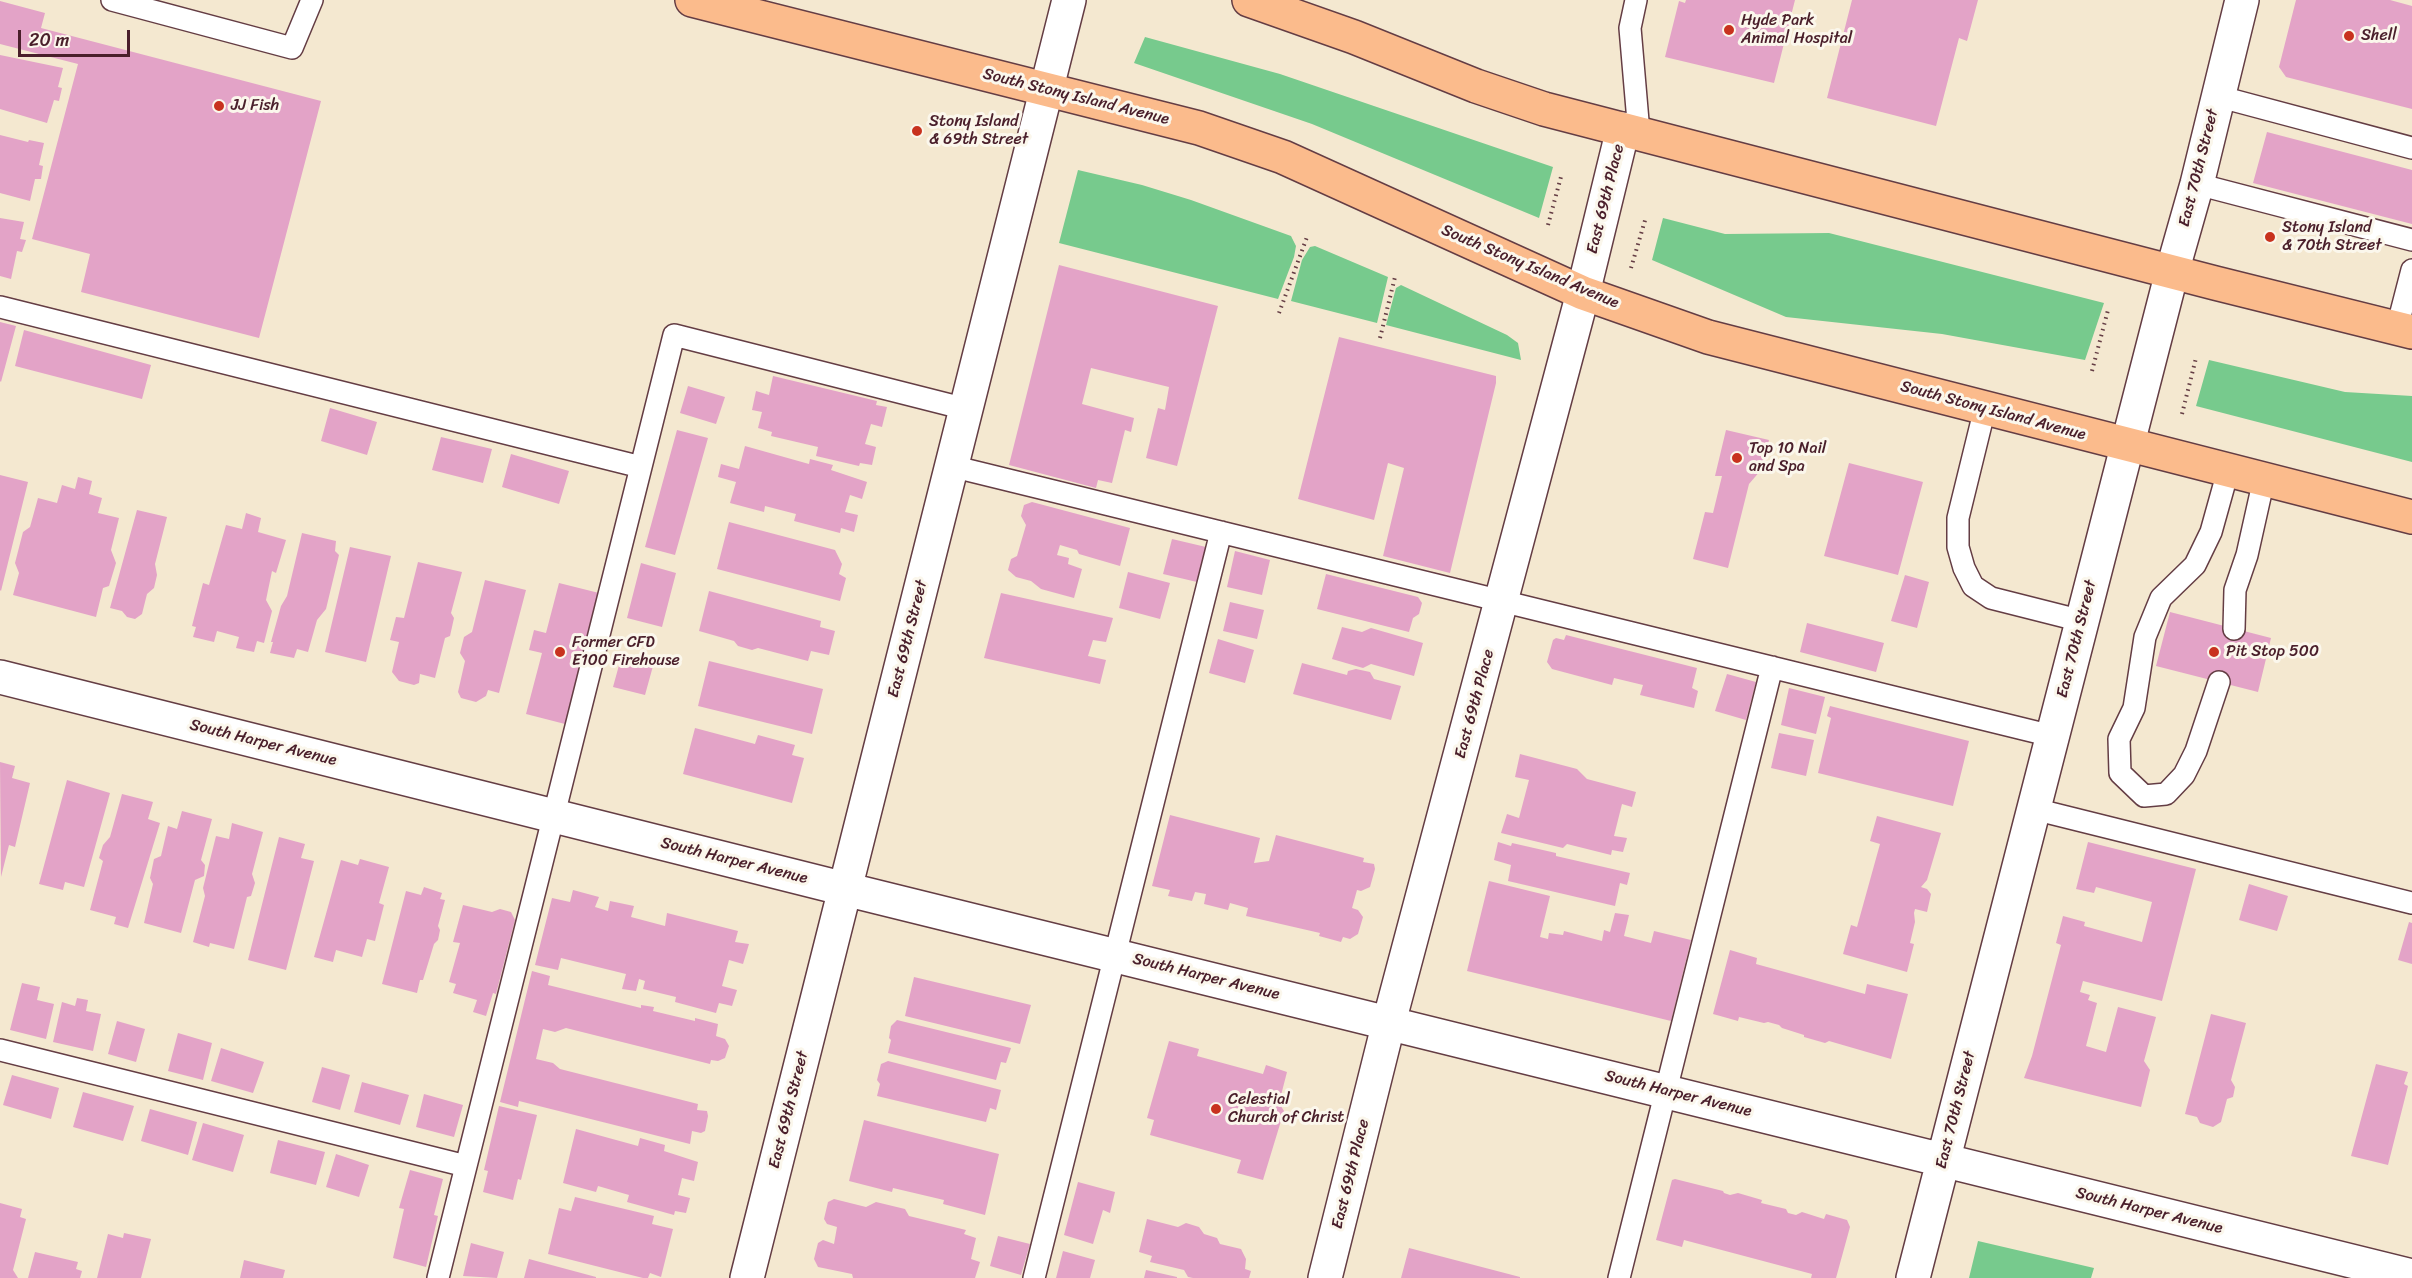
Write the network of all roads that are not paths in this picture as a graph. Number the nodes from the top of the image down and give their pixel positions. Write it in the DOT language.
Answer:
graph roads {
  1 [pos="112,0"];
  2 [pos="312,0"];
  3 [pos="692,0"];
  4 [pos="1069,0"];
  5 [pos="1249,0"];
  6 [pos="1636,0"];
  7 [pos="2242,0"];
  8 [pos="1046,89"];
  9 [pos="2217,96"];
  10 [pos="1631,131"];
  11 [pos="2412,148"];
  12 [pos="2196,184"];
  13 [pos="2412,240"];
  14 [pos="2412,270"];
  15 [pos="2172,272"];
  16 [pos="1583,293"];
  17 [pos="0,306"];
  18 [pos="2404,330"];
  19 [pos="1984,408"];
  20 [pos="966,409"];
  21 [pos="2127,445"];
  22 [pos="951,466"];
  23 [pos="641,467"];
  24 [pos="2228,471"];
  25 [pos="2264,479"];
  26 [pos="2412,517"];
  27 [pos="1221,532"];
  28 [pos="1503,601"];
  29 [pos="2082,621"];
  30 [pos="2234,628"];
  31 [pos="1772,668"];
  32 [pos="0,677"];
  33 [pos="2219,682"];
  34 [pos="2052,736"];
  35 [pos="2034,809"];
  36 [pos="554,816"];
  37 [pos="845,889"];
  38 [pos="2412,903"];
  39 [pos="1116,956"];
  40 [pos="1389,1022"];
  41 [pos="0,1050"];
  42 [pos="1666,1092"];
  43 [pos="1943,1160"];
  44 [pos="466,1166"];
  45 [pos="2412,1276"];
  46 [pos="438,1278"];
  47 [pos="747,1278"];
  48 [pos="1034,1278"];
  49 [pos="1325,1278"];
  50 [pos="1619,1278"];
  51 [pos="1913,1278"];
  1 -- 2 [label="lane"];
  3 -- 8 [label="highway, South Stony Island Avenue"];
  4 -- 8 [label="street, East 69th Street"];
  5 -- 10 [label="highway"];
  6 -- 10 [label="lane"];
  7 -- 9 [label="street, East 70th Street"];
  8 -- 16 [label="highway, South Stony Island Avenue"];
  8 -- 20 [label="street, East 69th Street"];
  9 -- 11 [label="lane"];
  9 -- 12 [label="street, East 70th Street"];
  10 -- 15 [label="highway"];
  10 -- 16 [label="street, East 69th Place"];
  12 -- 13 [label="lane"];
  12 -- 15 [label="street, East 70th Street"];
  14 -- 18 [label="lane"];
  15 -- 18 [label="highway"];
  15 -- 21 [label="street, East 70th Street"];
  16 -- 19 [label="highway, South Stony Island Avenue"];
  16 -- 28 [label="street, East 69th Place"];
  17 -- 23 [label="lane"];
  19 -- 21 [label="highway, South Stony Island Avenue"];
  19 -- 29 [label="lane"];
  20 -- 22 [label="street, East 69th Street"];
  20 -- 23 [label="lane"];
  21 -- 24 [label="highway, South Stony Island Avenue"];
  21 -- 29 [label="street, East 70th Street"];
  22 -- 27 [label="lane"];
  22 -- 37 [label="street, East 69th Street"];
  23 -- 36 [label="lane"];
  24 -- 25 [label="highway, South Stony Island Avenue"];
  24 -- 33 [label="lane"];
  25 -- 26 [label="highway, South Stony Island Avenue"];
  25 -- 30 [label="lane"];
  27 -- 28 [label="lane"];
  27 -- 39 [label="lane"];
  28 -- 31 [label="lane"];
  28 -- 40 [label="street, East 69th Place"];
  29 -- 34 [label="street, East 70th Street"];
  31 -- 34 [label="lane"];
  31 -- 42 [label="lane"];
  32 -- 36 [label="street, South Harper Avenue"];
  34 -- 35 [label="street, East 70th Street"];
  35 -- 38 [label="lane"];
  35 -- 43 [label="street, East 70th Street"];
  36 -- 37 [label="street, South Harper Avenue"];
  36 -- 44 [label="lane"];
  37 -- 39 [label="street, South Harper Avenue"];
  37 -- 47 [label="street, East 69th Street"];
  39 -- 40 [label="street, South Harper Avenue"];
  39 -- 48 [label="lane"];
  40 -- 42 [label="street, South Harper Avenue"];
  40 -- 49 [label="street, East 69th Place"];
  41 -- 44 [label="lane"];
  42 -- 43 [label="street, South Harper Avenue"];
  42 -- 50 [label="lane"];
  43 -- 45 [label="street, South Harper Avenue"];
  43 -- 51 [label="street, East 70th Street"];
  44 -- 46 [label="lane"];
}
